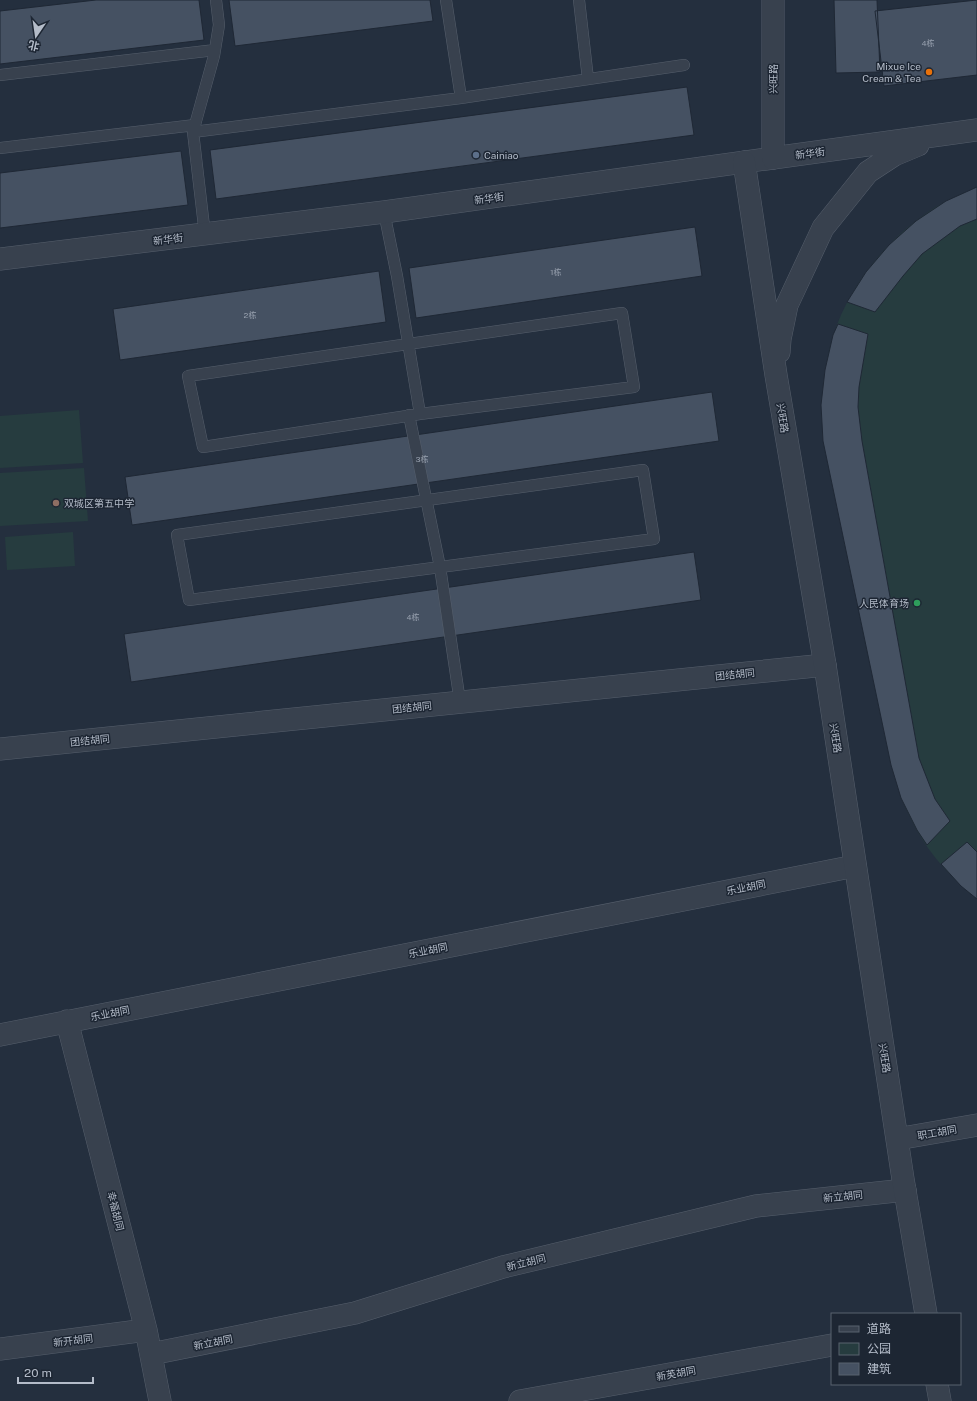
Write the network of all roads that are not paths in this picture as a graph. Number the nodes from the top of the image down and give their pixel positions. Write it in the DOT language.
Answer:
graph roads {
  1 [pos="216,0"];
  2 [pos="446,0"];
  3 [pos="579,0"];
  4 [pos="773,0"];
  5 [pos="215,50"];
  6 [pos="684,65"];
  7 [pos="0,75"];
  8 [pos="588,79"];
  9 [pos="461,98"];
  10 [pos="194,129"];
  11 [pos="977,130"];
  12 [pos="948,134"];
  13 [pos="0,148"];
  14 [pos="773,158"];
  15 [pos="744,162"];
  16 [pos="384,212"];
  17 [pos="205,235"];
  18 [pos="0,259"];
  19 [pos="408,344"];
  20 [pos="776,375"];
  21 [pos="420,414"];
  22 [pos="409,415"];
  23 [pos="426,500"];
  24 [pos="440,567"];
  25 [pos="825,665"];
  26 [pos="460,702"];
  27 [pos="0,749"];
  28 [pos="855,866"];
  29 [pos="67,1021"];
  30 [pos="0,1034"];
  31 [pos="977,1125"];
  32 [pos="897,1139"];
  33 [pos="905,1190"];
  34 [pos="926,1313"];
  35 [pos="146,1330"];
  36 [pos="831,1345"];
  37 [pos="0,1349"];
  38 [pos="151,1354"];
  39 [pos="937,1385"];
  40 [pos="160,1401"];
  41 [pos="520,1401"];
  42 [pos="940,1401"];
  1 -- 5 [label="lane"];
  2 -- 9 [label="lane"];
  3 -- 8 [label="lane"];
  4 -- 14 [label="street, 兴旺路"];
  5 -- 7 [label="lane"];
  5 -- 10 [label="lane"];
  6 -- 8 [label="lane"];
  8 -- 9 [label="lane"];
  9 -- 10 [label="lane"];
  10 -- 13 [label="lane"];
  10 -- 17 [label="lane"];
  11 -- 12 [label="street, 新华街"];
  12 -- 14 [label="street, 新华街"];
  12 -- 20 [label="street"];
  14 -- 15 [label="street, 新华街"];
  15 -- 16 [label="street, 新华街"];
  15 -- 20 [label="street, 兴旺路"];
  16 -- 17 [label="street, 新华街"];
  16 -- 19 [label="lane"];
  17 -- 18 [label="street, 新华街"];
  19 -- 21 [label="lane"];
  19 -- 21 [label="lane"];
  19 -- 22 [label="lane"];
  20 -- 25 [label="street, 兴旺路"];
  21 -- 22 [label="lane"];
  22 -- 23 [label="lane"];
  23 -- 24 [label="lane"];
  23 -- 24 [label="lane"];
  23 -- 24 [label="lane"];
  24 -- 26 [label="lane"];
  25 -- 26 [label="street, 团结胡同"];
  25 -- 28 [label="street, 兴旺路"];
  26 -- 27 [label="street, 团结胡同"];
  28 -- 29 [label="street, 乐业胡同"];
  28 -- 32 [label="street, 兴旺路"];
  29 -- 30 [label="street, 乐业胡同"];
  29 -- 35 [label="street, 幸福胡同"];
  31 -- 32 [label="street, 职工胡同"];
  32 -- 33 [label="street, 兴旺路"];
  33 -- 34 [label="street, 兴旺路"];
  33 -- 38 [label="street, 新立胡同"];
  35 -- 37 [label="street, 新开胡同"];
  35 -- 38 [label="street, 幸福胡同"];
  36 -- 41 [label="street, 新英胡同"];
  38 -- 40 [label="street, 幸福胡同"];
  39 -- 42 [label="street"];
}
